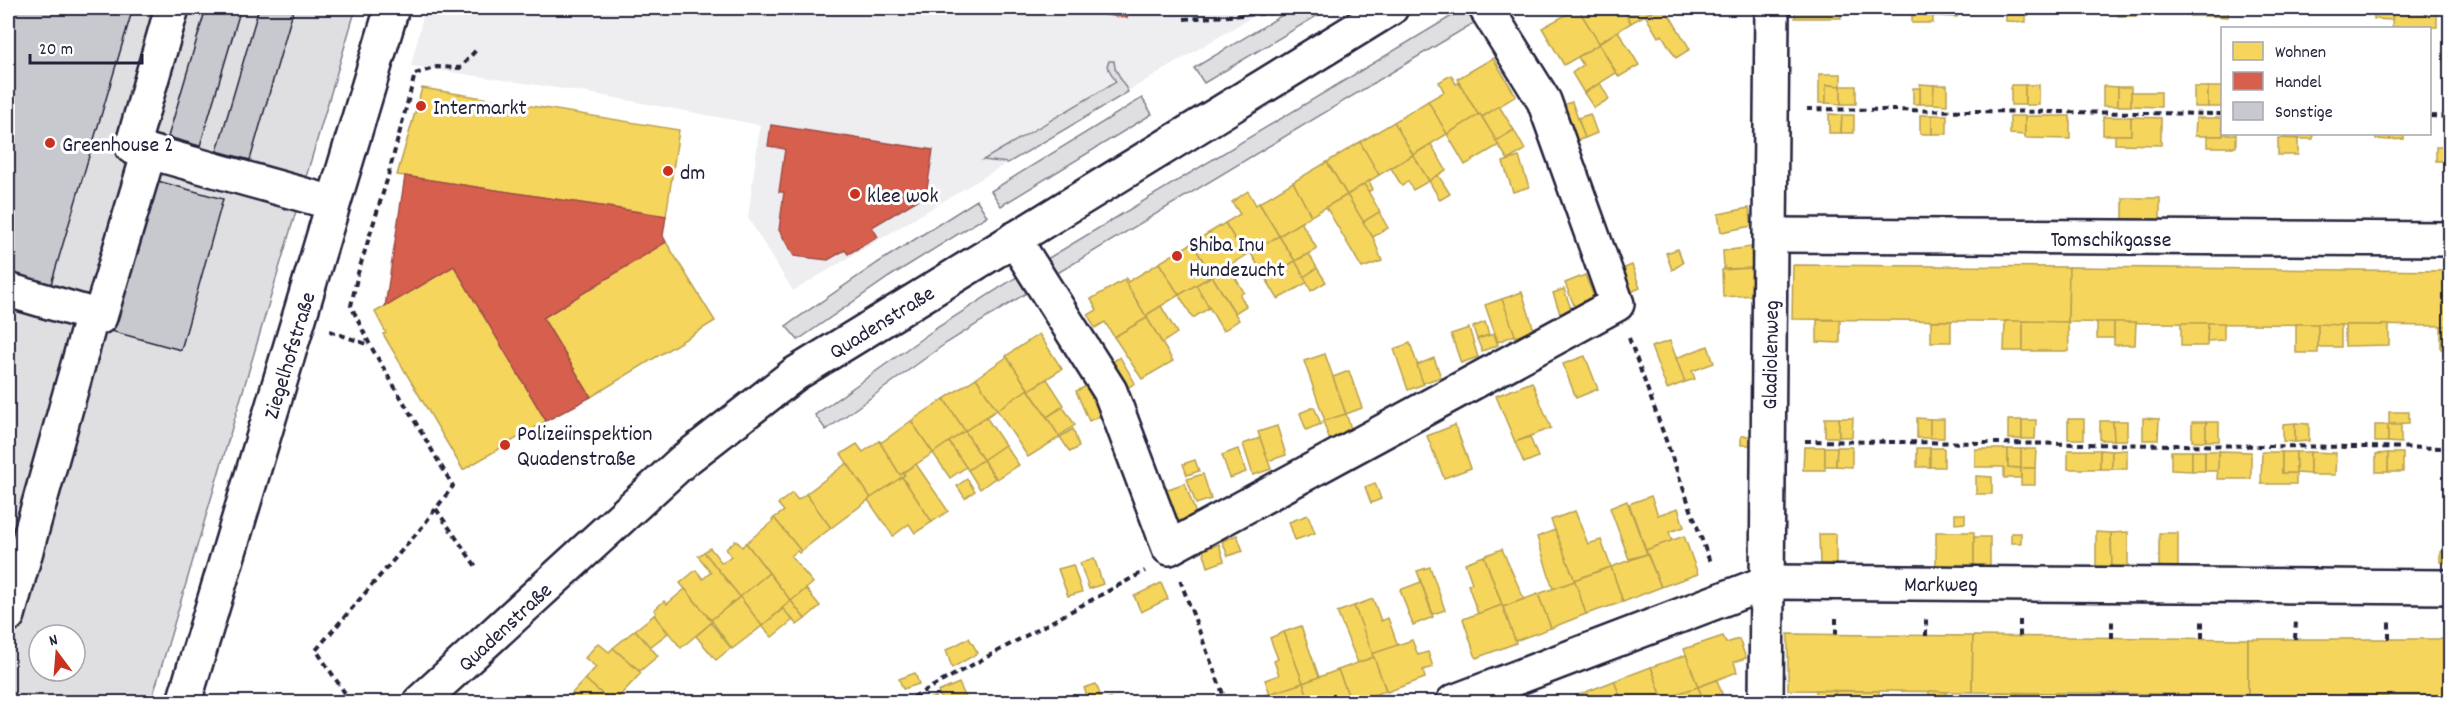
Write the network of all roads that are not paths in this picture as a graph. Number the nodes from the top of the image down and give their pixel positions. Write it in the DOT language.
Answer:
graph roads {
  1 [pos="172,8"];
  2 [pos="392,8"];
  3 [pos="1391,8"];
  4 [pos="1486,8"];
  5 [pos="1772,8"];
  6 [pos="149,152"];
  7 [pos="333,203"];
  8 [pos="1771,235"];
  9 [pos="1014,239"];
  10 [pos="2451,239"];
  11 [pos="15,288"];
  12 [pos="92,315"];
  13 [pos="1768,582"];
  14 [pos="2451,587"];
  15 [pos="8,615"];
  16 [pos="184,702"];
  17 [pos="420,702"];
  18 [pos="1454,702"];
  19 [pos="1766,702"];
  1 -- 6 [label="street"];
  2 -- 7 [label="street, Ziegelhofstraße"];
  3 -- 9 [label="street, Quadenstraße"];
  4 -- 9 [label="street"];
  5 -- 8 [label="street, Gladiolenweg"];
  6 -- 7 [label="street"];
  6 -- 12 [label="street"];
  7 -- 16 [label="street, Ziegelhofstraße"];
  8 -- 10 [label="street, Tomschikgasse"];
  8 -- 13 [label="street, Gladiolenweg"];
  9 -- 17 [label="street, Quadenstraße"];
  11 -- 12 [label="street"];
  12 -- 15 [label="street"];
  13 -- 14 [label="street, Markweg"];
  13 -- 18 [label="street, Markweg"];
  13 -- 19 [label="street, Gladiolenweg"];
}
